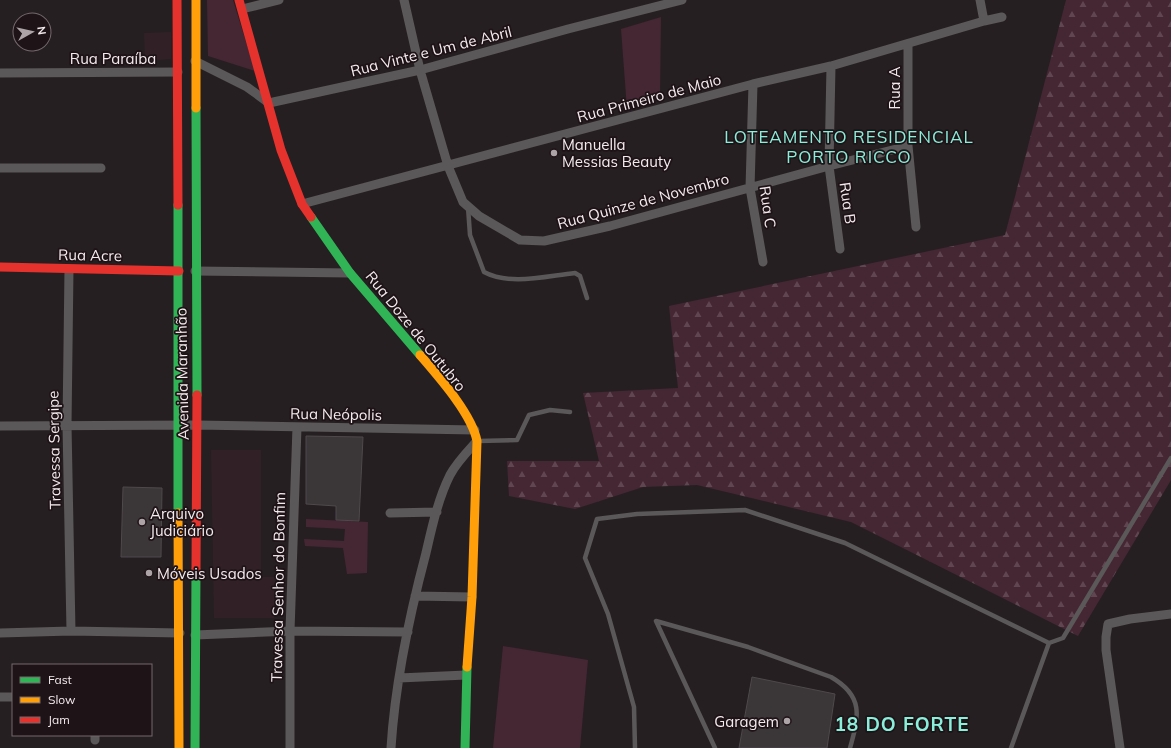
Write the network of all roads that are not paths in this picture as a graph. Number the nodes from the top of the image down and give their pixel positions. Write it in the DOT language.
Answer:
graph roads {
  1 [pos="177,0"];
  2 [pos="196,0"];
  3 [pos="240,0"];
  4 [pos="279,0"];
  5 [pos="404,0"];
  6 [pos="682,0"];
  7 [pos="980,0"];
  8 [pos="242,9"];
  9 [pos="1002,17"];
  10 [pos="984,21"];
  11 [pos="908,44"];
  12 [pos="195,61"];
  13 [pos="831,66"];
  14 [pos="420,70"];
  15 [pos="178,72"];
  16 [pos="0,73"];
  17 [pos="753,84"];
  18 [pos="269,103"];
  19 [pos="908,146"];
  20 [pos="448,166"];
  21 [pos="829,166"];
  22 [pos="0,168"];
  23 [pos="101,168"];
  24 [pos="750,188"];
  25 [pos="302,204"];
  26 [pos="466,205"];
  27 [pos="916,226"];
  28 [pos="840,249"];
  29 [pos="763,262"];
  30 [pos="0,267"];
  31 [pos="69,269"];
  32 [pos="179,271"];
  33 [pos="195,271"];
  34 [pos="350,273"];
  35 [pos="587,298"];
  36 [pos="570,412"];
  37 [pos="67,425"];
  38 [pos="179,425"];
  39 [pos="197,425"];
  40 [pos="0,426"];
  41 [pos="297,427"];
  42 [pos="475,430"];
  43 [pos="477,441"];
  44 [pos="1171,458"];
  45 [pos="437,512"];
  46 [pos="390,513"];
  47 [pos="414,596"];
  48 [pos="472,597"];
  49 [pos="1171,614"];
  50 [pos="71,631"];
  51 [pos="290,631"];
  52 [pos="180,632"];
  53 [pos="408,632"];
  54 [pos="0,633"];
  55 [pos="195,635"];
  56 [pos="1049,643"];
  57 [pos="466,675"];
  58 [pos="399,678"];
  59 [pos="0,697"];
  60 [pos="12,697"];
  61 [pos="178,748"];
  62 [pos="195,748"];
  63 [pos="290,748"];
  64 [pos="391,748"];
  65 [pos="466,748"];
  66 [pos="635,748"];
  67 [pos="715,748"];
  68 [pos="850,748"];
  69 [pos="1011,748"];
  70 [pos="1120,748"];
  1 -- 15 [label="main road, Avenida Maranhão"];
  2 -- 12 [label="main road, Avenida Maranhão"];
  3 -- 8 [label="main road, Rua Doze de Outubro"];
  4 -- 8 [label="street"];
  5 -- 14 [label="street"];
  6 -- 14 [label="street, Rua Vinte e Um de Abril"];
  7 -- 10 [label="street"];
  8 -- 18 [label="main road, Rua Doze de Outubro"];
  9 -- 10 [label="street, Rua Primeiro de Maio"];
  10 -- 11 [label="street, Rua Primeiro de Maio"];
  11 -- 13 [label="street, Rua Primeiro de Maio"];
  11 -- 19 [label="street, Rua A"];
  12 -- 18 [label="street"];
  12 -- 33 [label="main road, Avenida Maranhão"];
  13 -- 17 [label="street, Rua Primeiro de Maio"];
  13 -- 21 [label="street, Rua B"];
  14 -- 18 [label="street, Rua Vinte e Um de Abril"];
  14 -- 20 [label="street"];
  15 -- 16 [label="street, Rua Paraíba"];
  15 -- 32 [label="main road, Avenida Maranhão"];
  17 -- 20 [label="street, Rua Primeiro de Maio"];
  17 -- 24 [label="street, Rua C"];
  18 -- 25 [label="main road, Rua Doze de Outubro"];
  19 -- 21 [label="street, Rua Quinze de Novembro"];
  19 -- 27 [label="street, Rua A"];
  20 -- 25 [label="street, Rua Primeiro de Maio"];
  20 -- 26 [label="street"];
  21 -- 24 [label="street, Rua Quinze de Novembro"];
  21 -- 28 [label="street, Rua B"];
  22 -- 23 [label="street"];
  24 -- 26 [label="street, Rua Quinze de Novembro"];
  24 -- 29 [label="street, Rua C"];
  25 -- 34 [label="main road, Rua Doze de Outubro"];
  26 -- 35 [label="lane"];
  30 -- 31 [label="main road, Rua Acre"];
  31 -- 32 [label="main road, Rua Acre"];
  31 -- 37 [label="street, Travessa Sergipe"];
  32 -- 38 [label="main road, Avenida Maranhão"];
  33 -- 34 [label="street"];
  33 -- 39 [label="main road, Avenida Maranhão"];
  34 -- 42 [label="main road, Rua Doze de Outubro"];
  36 -- 43 [label="lane"];
  37 -- 38 [label="street"];
  37 -- 40 [label="street"];
  37 -- 50 [label="street, Travessa Sergipe"];
  38 -- 39 [label="street, Rua Neópolis"];
  38 -- 52 [label="main road, Avenida Maranhão"];
  39 -- 41 [label="street, Rua Neópolis"];
  39 -- 55 [label="main road, Avenida Maranhão"];
  41 -- 42 [label="street, Rua Neópolis"];
  41 -- 51 [label="street, Travessa Senhor do Bonfim"];
  42 -- 43 [label="main road, Rua Doze de Outubro"];
  43 -- 45 [label="street"];
  43 -- 48 [label="main road, Rua Doze de Outubro"];
  44 -- 56 [label="lane"];
  45 -- 46 [label="street"];
  45 -- 47 [label="street"];
  47 -- 48 [label="street"];
  47 -- 53 [label="street"];
  48 -- 57 [label="main road, Rua Doze de Outubro"];
  49 -- 70 [label="street"];
  50 -- 52 [label="street"];
  50 -- 54 [label="street"];
  51 -- 53 [label="street"];
  51 -- 55 [label="street"];
  51 -- 63 [label="street, Travessa Senhor do Bonfim"];
  52 -- 61 [label="main road, Avenida Maranhão"];
  53 -- 58 [label="street"];
  55 -- 62 [label="main road, Avenida Maranhão"];
  56 -- 66 [label="lane"];
  56 -- 69 [label="lane"];
  57 -- 58 [label="street"];
  57 -- 65 [label="main road, Rua Doze de Outubro"];
  58 -- 64 [label="street"];
  59 -- 60 [label="street"];
  67 -- 68 [label="lane"];
}
